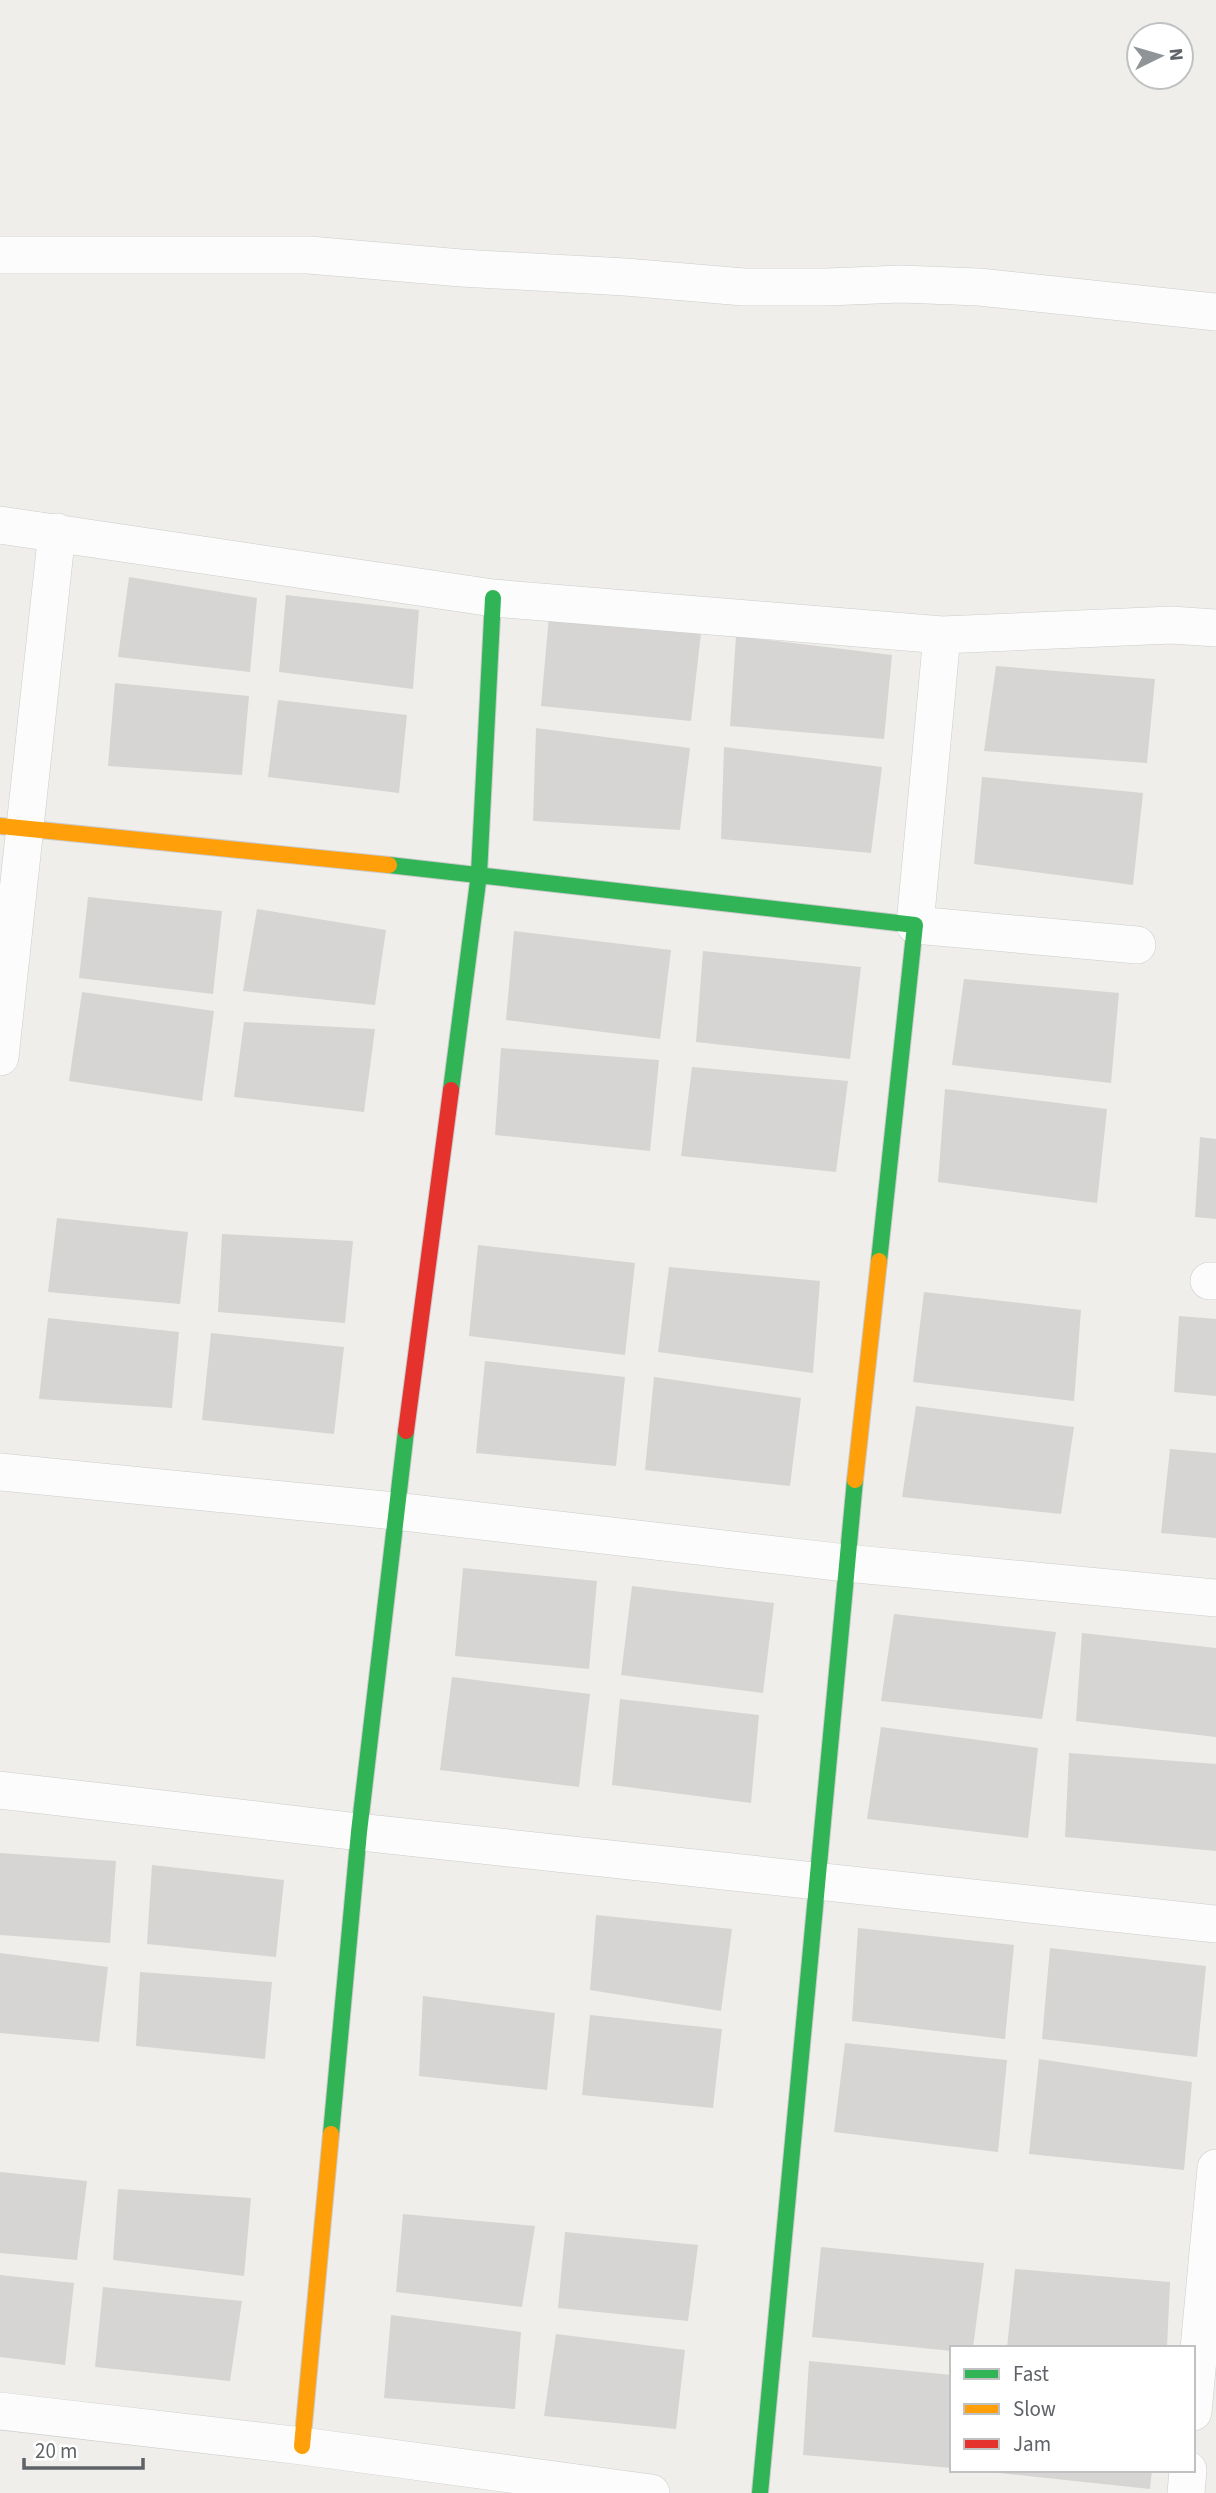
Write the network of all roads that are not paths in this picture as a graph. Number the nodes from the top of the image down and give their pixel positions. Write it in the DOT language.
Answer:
graph roads {
  1 [pos="0,256"];
  2 [pos="1216,312"];
  3 [pos="0,525"];
  4 [pos="57,532"];
  5 [pos="493,598"];
  6 [pos="1216,628"];
  7 [pos="942,635"];
  8 [pos="12,827"];
  9 [pos="479,874"];
  10 [pos="915,925"];
  11 [pos="1138,945"];
  12 [pos="0,1057"];
  13 [pos="0,1472"];
  14 [pos="395,1511"];
  15 [pos="846,1563"];
  16 [pos="1216,1598"];
  17 [pos="0,1790"];
  18 [pos="359,1832"];
  19 [pos="818,1881"];
  20 [pos="1216,1924"];
  21 [pos="1216,2168"];
  22 [pos="1195,2391"];
  23 [pos="0,2411"];
  24 [pos="302,2446"];
  25 [pos="1188,2472"];
  26 [pos="651,2493"];
  27 [pos="760,2493"];
  28 [pos="1186,2493"];
  1 -- 2 [label="street"];
  3 -- 4 [label="street"];
  4 -- 5 [label="street"];
  4 -- 8 [label="street"];
  5 -- 7 [label="street"];
  5 -- 9 [label="street"];
  6 -- 7 [label="street"];
  7 -- 10 [label="street"];
  8 -- 9 [label="street"];
  8 -- 12 [label="street"];
  9 -- 10 [label="street"];
  9 -- 14 [label="street"];
  10 -- 11 [label="street"];
  10 -- 15 [label="street"];
  13 -- 14 [label="street"];
  14 -- 15 [label="street"];
  14 -- 18 [label="street"];
  15 -- 16 [label="street"];
  15 -- 19 [label="street"];
  17 -- 18 [label="street"];
  18 -- 19 [label="street"];
  18 -- 24 [label="street"];
  19 -- 20 [label="street"];
  19 -- 27 [label="street"];
  21 -- 22 [label="street"];
  23 -- 24 [label="street"];
  24 -- 26 [label="street"];
  25 -- 28 [label="street"];
}
